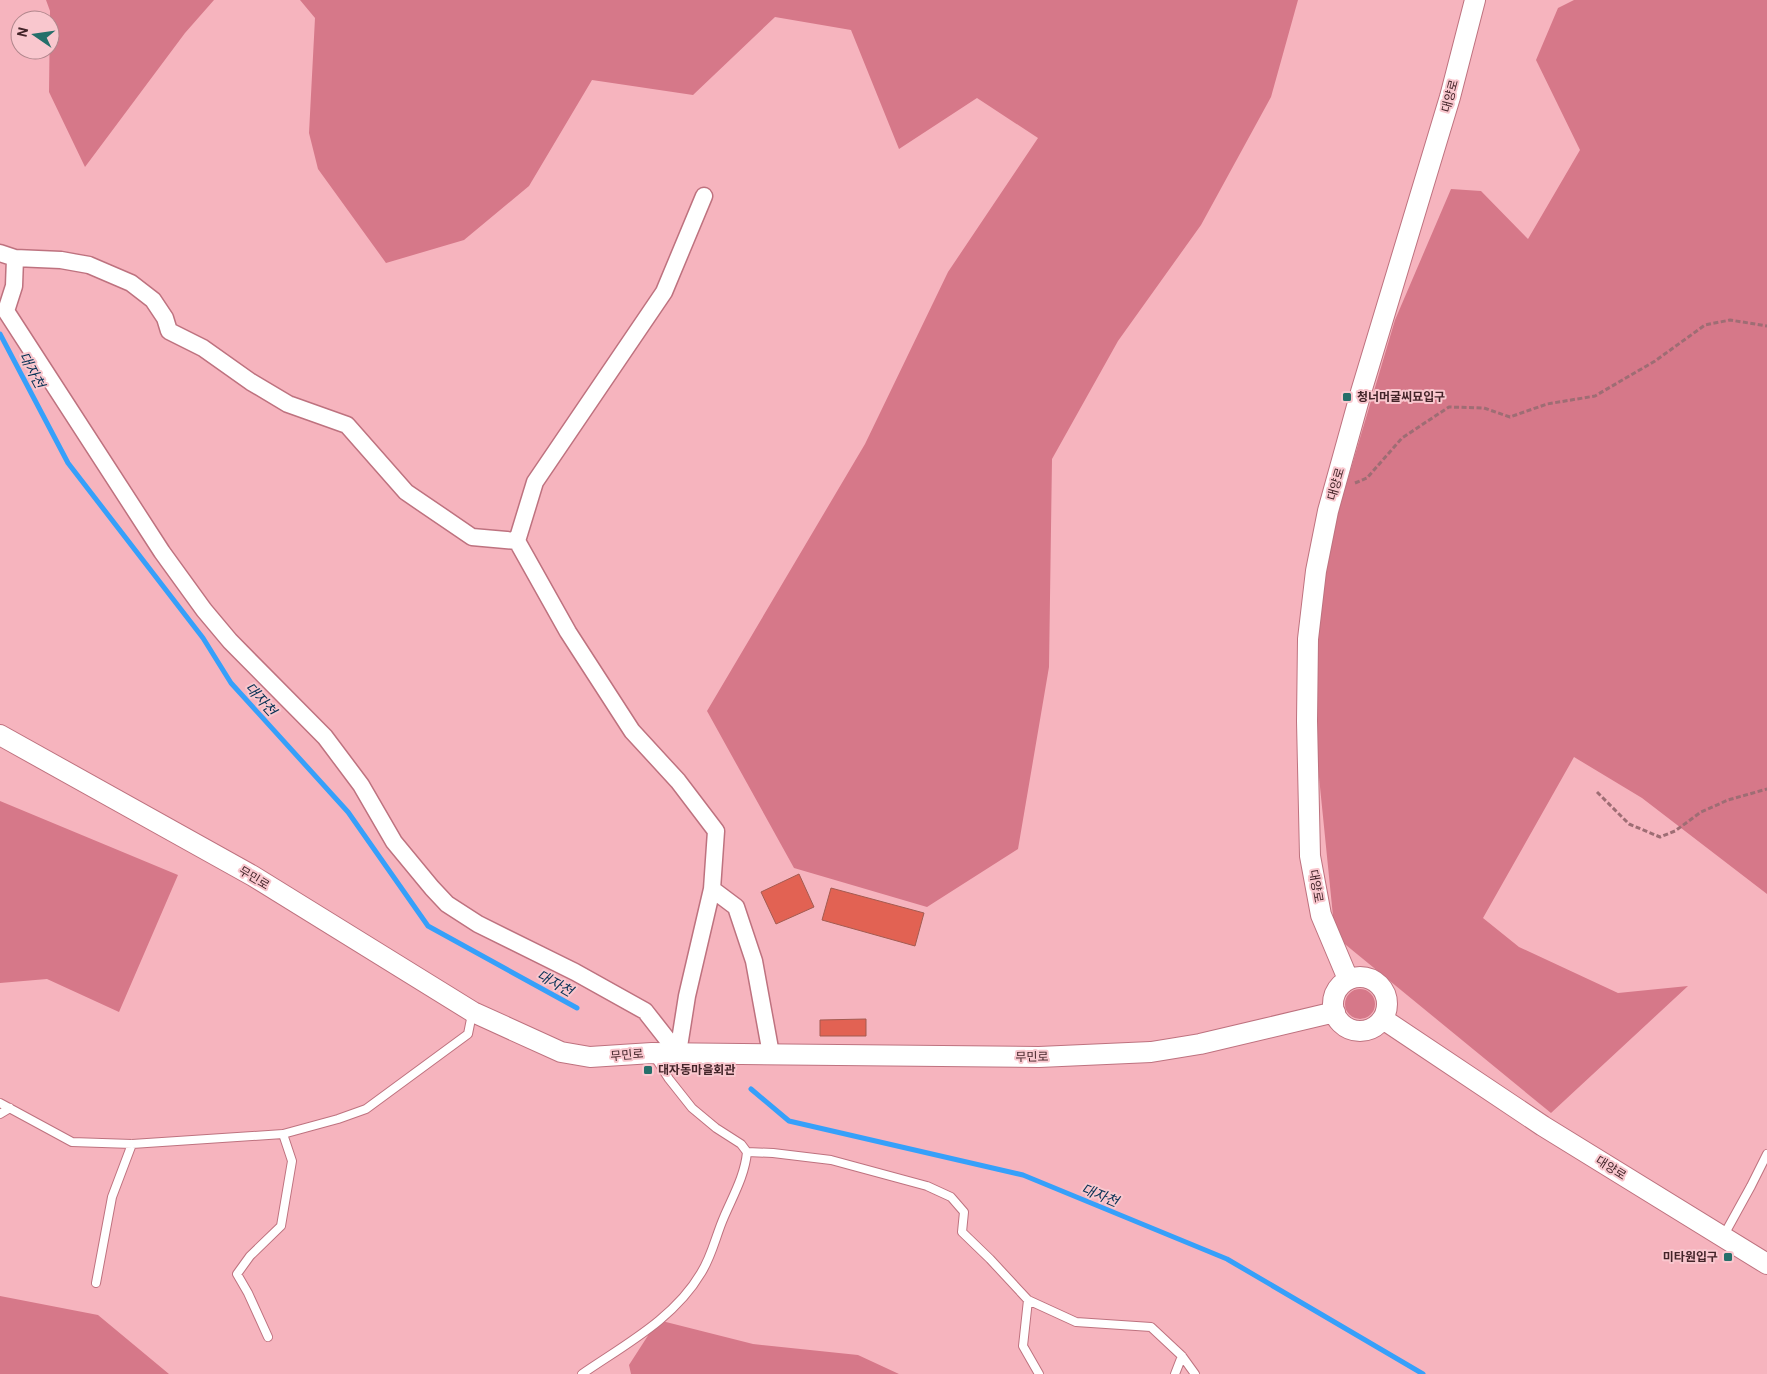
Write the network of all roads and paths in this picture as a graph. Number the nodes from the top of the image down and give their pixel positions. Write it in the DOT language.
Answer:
graph roads {
  1 [pos="1475,0"];
  2 [pos="704,196"];
  3 [pos="7,256"];
  4 [pos="1767,326"];
  5 [pos="1334,491"];
  6 [pos="517,541"];
  7 [pos="0,735"];
  8 [pos="1767,789"];
  9 [pos="1598,792"];
  10 [pos="712,889"];
  11 [pos="1348,979"];
  12 [pos="473,1012"];
  13 [pos="1335,1012"];
  14 [pos="1383,1019"];
  15 [pos="652,1053"];
  16 [pos="678,1053"];
  17 [pos="771,1054"];
  18 [pos="0,1103"];
  19 [pos="10,1108"];
  20 [pos="0,1114"];
  21 [pos="283,1134"];
  22 [pos="132,1144"];
  23 [pos="747,1152"];
  24 [pos="1767,1154"];
  25 [pos="1723,1237"];
  26 [pos="1767,1264"];
  27 [pos="96,1283"];
  28 [pos="1028,1300"];
  29 [pos="268,1337"];
  30 [pos="1182,1356"];
  31 [pos="582,1374"];
  32 [pos="1039,1374"];
  33 [pos="1175,1374"];
  34 [pos="1195,1374"];
  1 -- 5 [label="street, 대양로"];
  2 -- 6 [label="street"];
  3 -- 6 [label="street"];
  3 -- 16 [label="street"];
  4 -- 5 [label="path"];
  5 -- 11 [label="street, 대양로"];
  6 -- 10 [label="street"];
  7 -- 12 [label="street, 무민로"];
  8 -- 9 [label="path"];
  10 -- 16 [label="street"];
  10 -- 17 [label="street"];
  11 -- 13 [label="street"];
  11 -- 14 [label="street"];
  12 -- 15 [label="street, 무민로"];
  12 -- 21 [label="lane"];
  13 -- 14 [label="street"];
  13 -- 17 [label="street, 무민로"];
  14 -- 25 [label="street, 대양로"];
  15 -- 16 [label="street, 무민로"];
  15 -- 23 [label="lane"];
  16 -- 17 [label="street, 무민로"];
  18 -- 19 [label="lane"];
  19 -- 20 [label="lane"];
  19 -- 22 [label="lane"];
  21 -- 22 [label="lane"];
  21 -- 29 [label="lane"];
  22 -- 27 [label="lane"];
  23 -- 28 [label="lane"];
  23 -- 31 [label="lane"];
  24 -- 25 [label="lane"];
  25 -- 26 [label="street, 대양로"];
  28 -- 30 [label="lane"];
  28 -- 32 [label="lane"];
  30 -- 33 [label="lane"];
  30 -- 34 [label="lane"];
}
